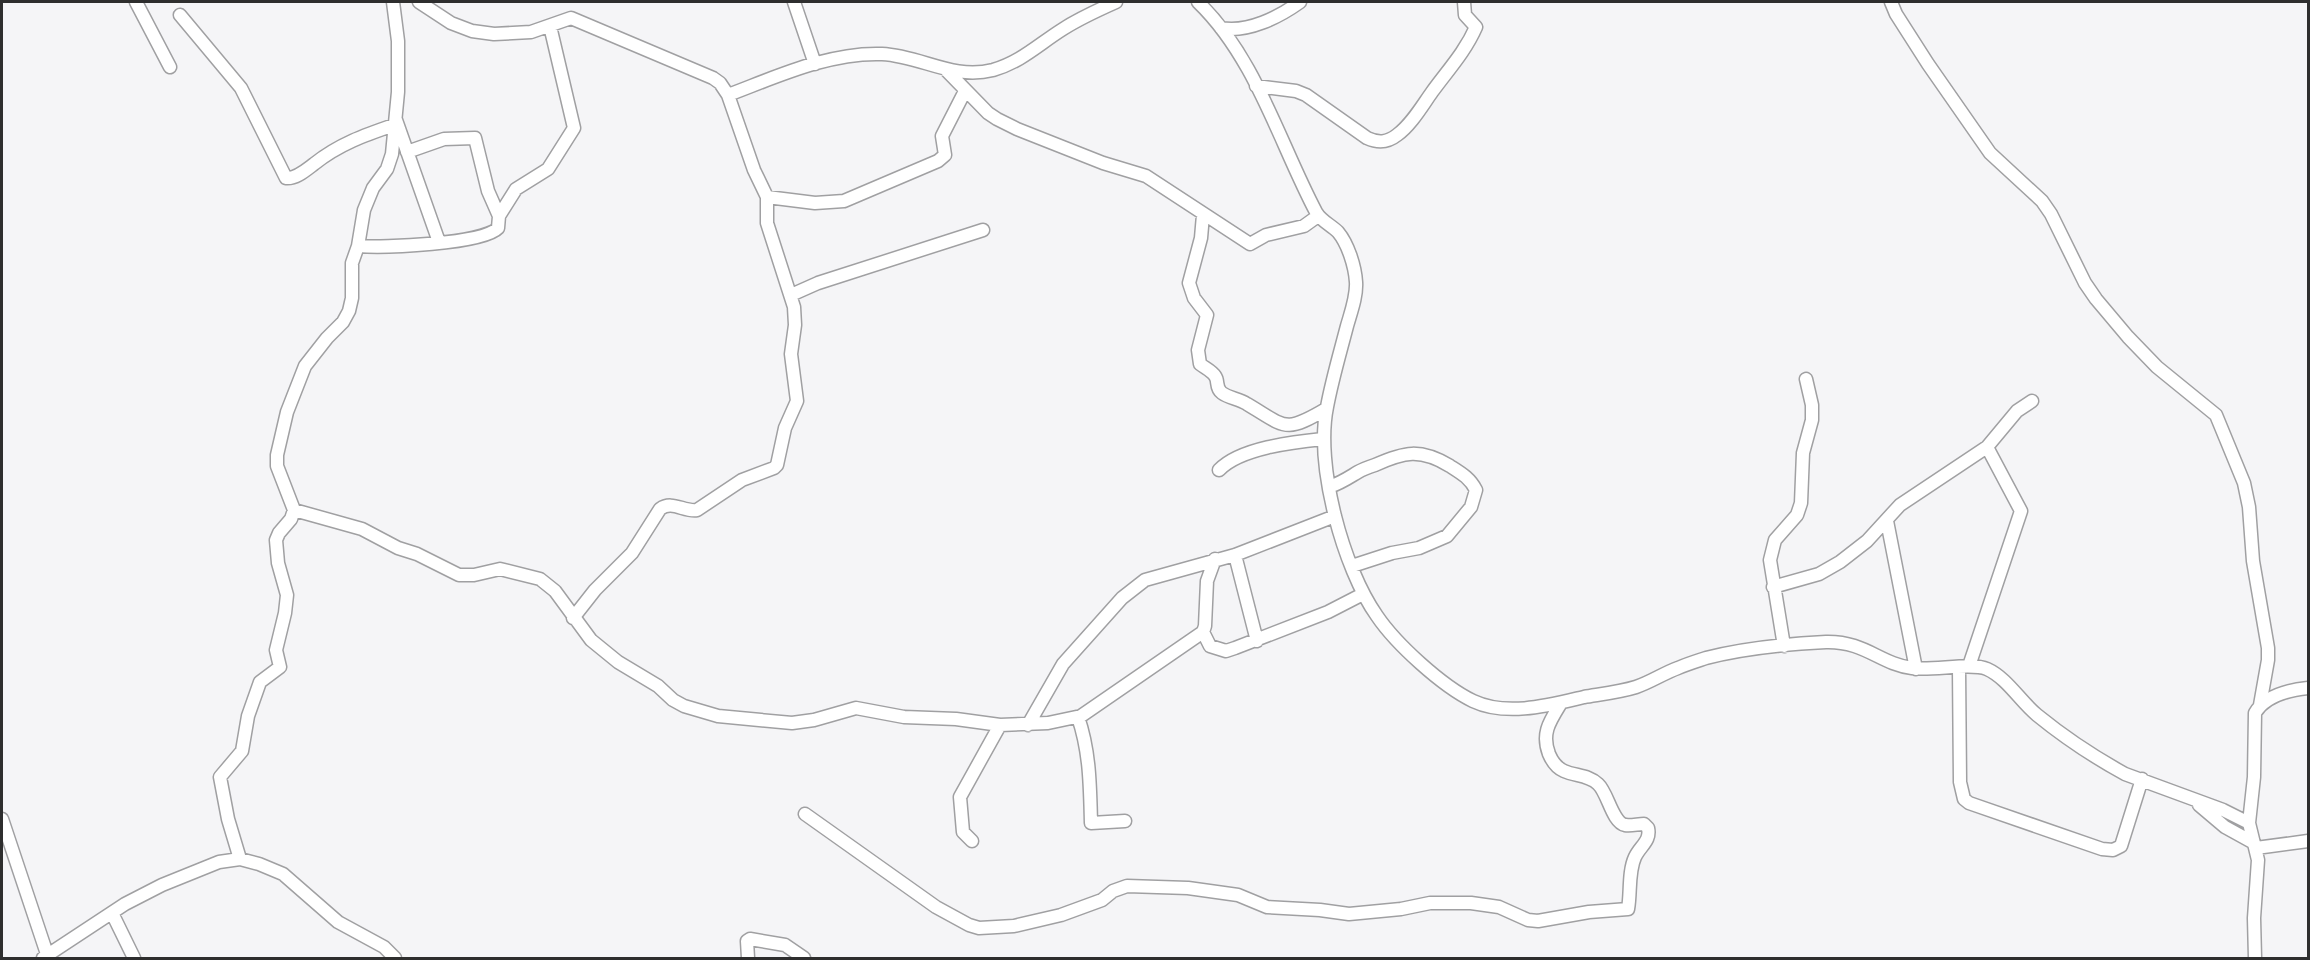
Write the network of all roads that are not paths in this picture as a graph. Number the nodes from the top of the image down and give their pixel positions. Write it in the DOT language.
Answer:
graph roads {
  1 [pos="136,2"];
  2 [pos="393,2"];
  3 [pos="419,2"];
  4 [pos="794,2"];
  5 [pos="1198,2"];
  6 [pos="1300,2"];
  7 [pos="1464,2"];
  8 [pos="1891,2"];
  9 [pos="1109,3"];
  10 [pos="180,15"];
  11 [pos="550,26"];
  12 [pos="1221,28"];
  13 [pos="815,64"];
  14 [pos="170,67"];
  15 [pos="947,71"];
  16 [pos="1256,86"];
  17 [pos="965,91"];
  18 [pos="728,95"];
  19 [pos="394,122"];
  20 [pos="407,152"];
  21 [pos="767,197"];
  22 [pos="1203,215"];
  23 [pos="499,216"];
  24 [pos="1318,216"];
  25 [pos="982,230"];
  26 [pos="439,242"];
  27 [pos="358,246"];
  28 [pos="791,295"];
  29 [pos="1806,379"];
  30 [pos="2032,401"];
  31 [pos="1326,409"];
  32 [pos="1323,439"];
  33 [pos="1987,447"];
  34 [pos="1219,470"];
  35 [pos="1329,487"];
  36 [pos="294,510"];
  37 [pos="1335,516"];
  38 [pos="1887,521"];
  39 [pos="1235,555"];
  40 [pos="1215,559"];
  41 [pos="1352,566"];
  42 [pos="1773,587"];
  43 [pos="1363,594"];
  44 [pos="573,618"];
  45 [pos="1203,632"];
  46 [pos="1257,641"];
  47 [pos="1784,646"];
  48 [pos="1964,667"];
  49 [pos="1916,669"];
  50 [pos="2308,688"];
  51 [pos="1561,703"];
  52 [pos="2260,705"];
  53 [pos="1078,717"];
  54 [pos="1000,725"];
  55 [pos="1028,725"];
  56 [pos="2142,780"];
  57 [pos="2191,799"];
  58 [pos="805,814"];
  59 [pos="2,819"];
  60 [pos="1125,821"];
  61 [pos="2249,824"];
  62 [pos="2308,840"];
  63 [pos="972,841"];
  64 [pos="2255,846"];
  65 [pos="240,859"];
  66 [pos="112,913"];
  67 [pos="45,956"];
  68 [pos="134,958"];
  69 [pos="394,958"];
  70 [pos="748,958"];
  71 [pos="804,958"];
  72 [pos="2255,958"];
  1 -- 14 [label="street"];
  2 -- 19 [label="street"];
  3 -- 11 [label="street"];
  4 -- 13 [label="street"];
  5 -- 12 [label="street"];
  6 -- 12 [label="street"];
  7 -- 16 [label="street"];
  8 -- 52 [label="street"];
  9 -- 15 [label="street"];
  10 -- 19 [label="street"];
  11 -- 18 [label="street"];
  11 -- 23 [label="street"];
  12 -- 16 [label="street"];
  13 -- 15 [label="street"];
  13 -- 18 [label="street"];
  15 -- 17 [label="street"];
  16 -- 24 [label="street"];
  17 -- 21 [label="street"];
  17 -- 22 [label="street"];
  18 -- 21 [label="street"];
  19 -- 20 [label="street"];
  19 -- 27 [label="street"];
  20 -- 23 [label="street"];
  20 -- 26 [label="street"];
  21 -- 28 [label="street"];
  22 -- 24 [label="street"];
  22 -- 31 [label="street"];
  23 -- 26 [label="street"];
  24 -- 31 [label="street"];
  25 -- 28 [label="street"];
  26 -- 27 [label="street"];
  27 -- 36 [label="street"];
  28 -- 44 [label="street"];
  29 -- 42 [label="street"];
  30 -- 33 [label="street"];
  31 -- 32 [label="street"];
  32 -- 34 [label="street"];
  32 -- 35 [label="street"];
  33 -- 38 [label="street"];
  33 -- 48 [label="street"];
  35 -- 37 [label="street"];
  35 -- 41 [label="street"];
  36 -- 44 [label="street"];
  36 -- 65 [label="street"];
  37 -- 39 [label="street"];
  37 -- 41 [label="street"];
  38 -- 42 [label="street"];
  38 -- 49 [label="street"];
  39 -- 40 [label="street"];
  39 -- 46 [label="street"];
  40 -- 45 [label="street"];
  40 -- 55 [label="street"];
  41 -- 43 [label="street"];
  42 -- 47 [label="street"];
  43 -- 46 [label="street"];
  43 -- 51 [label="street"];
  44 -- 54 [label="street"];
  45 -- 46 [label="street"];
  45 -- 53 [label="street"];
  47 -- 49 [label="street"];
  47 -- 51 [label="street"];
  48 -- 49 [label="street"];
  48 -- 56 [label="street"];
  48 -- 56 [label="street"];
  50 -- 52 [label="street"];
  51 -- 58 [label="street"];
  52 -- 61 [label="street"];
  53 -- 55 [label="street"];
  53 -- 60 [label="street"];
  54 -- 55 [label="street"];
  54 -- 63 [label="street"];
  56 -- 57 [label="street"];
  57 -- 61 [label="street"];
  57 -- 64 [label="street"];
  59 -- 67 [label="street"];
  61 -- 64 [label="street"];
  62 -- 64 [label="street"];
  64 -- 72 [label="street"];
  65 -- 66 [label="street"];
  65 -- 69 [label="street"];
  66 -- 67 [label="street"];
  66 -- 68 [label="street"];
  70 -- 71 [label="street"];
}
